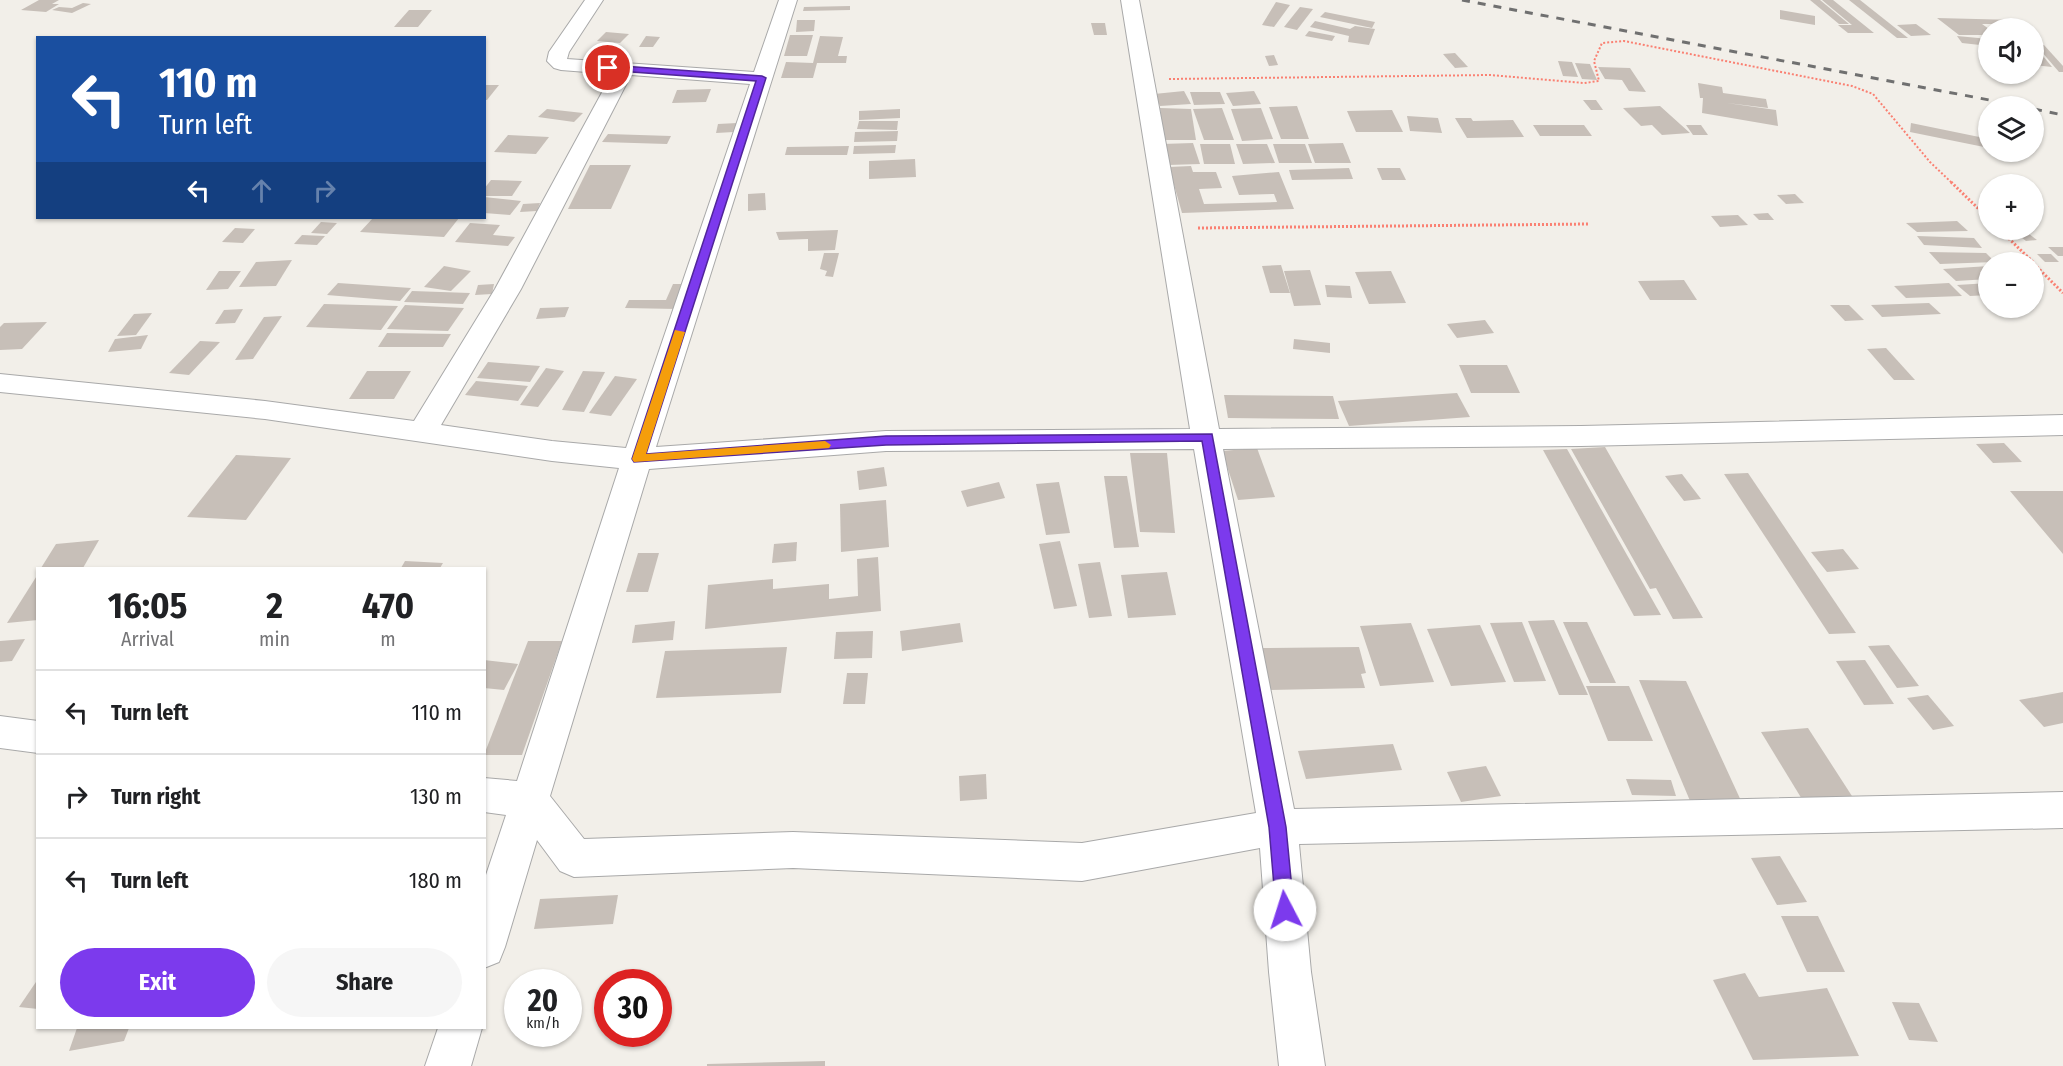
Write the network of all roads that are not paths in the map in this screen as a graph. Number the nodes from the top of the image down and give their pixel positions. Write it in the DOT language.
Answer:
graph roads {
  1 [pos="594,0"];
  2 [pos="788,0"];
  3 [pos="1130,0"];
  4 [pos="624,69"];
  5 [pos="762,78"];
  6 [pos="0,383"];
  7 [pos="2063,425"];
  8 [pos="423,431"];
  9 [pos="1208,437"];
  10 [pos="638,459"];
  11 [pos="0,732"];
  12 [pos="36,737"];
  13 [pos="486,795"];
  14 [pos="530,800"];
  15 [pos="2063,810"];
  16 [pos="1278,827"];
  17 [pos="486,941"];
  18 [pos="460,1029"];
  19 [pos="448,1066"];
  20 [pos="1302,1066"];
  1 -- 4 [label="street"];
  2 -- 5 [label="street"];
  3 -- 9 [label="street"];
  4 -- 5 [label="street"];
  4 -- 8 [label="street"];
  5 -- 10 [label="street"];
  6 -- 8 [label="street"];
  7 -- 9 [label="street"];
  8 -- 10 [label="street"];
  9 -- 10 [label="street"];
  9 -- 16 [label="street"];
  10 -- 14 [label="street"];
  11 -- 12 [label="street"];
  13 -- 14 [label="street"];
  14 -- 16 [label="street"];
  14 -- 17 [label="street"];
  15 -- 16 [label="street"];
  16 -- 20 [label="street"];
  18 -- 19 [label="street"];
}
